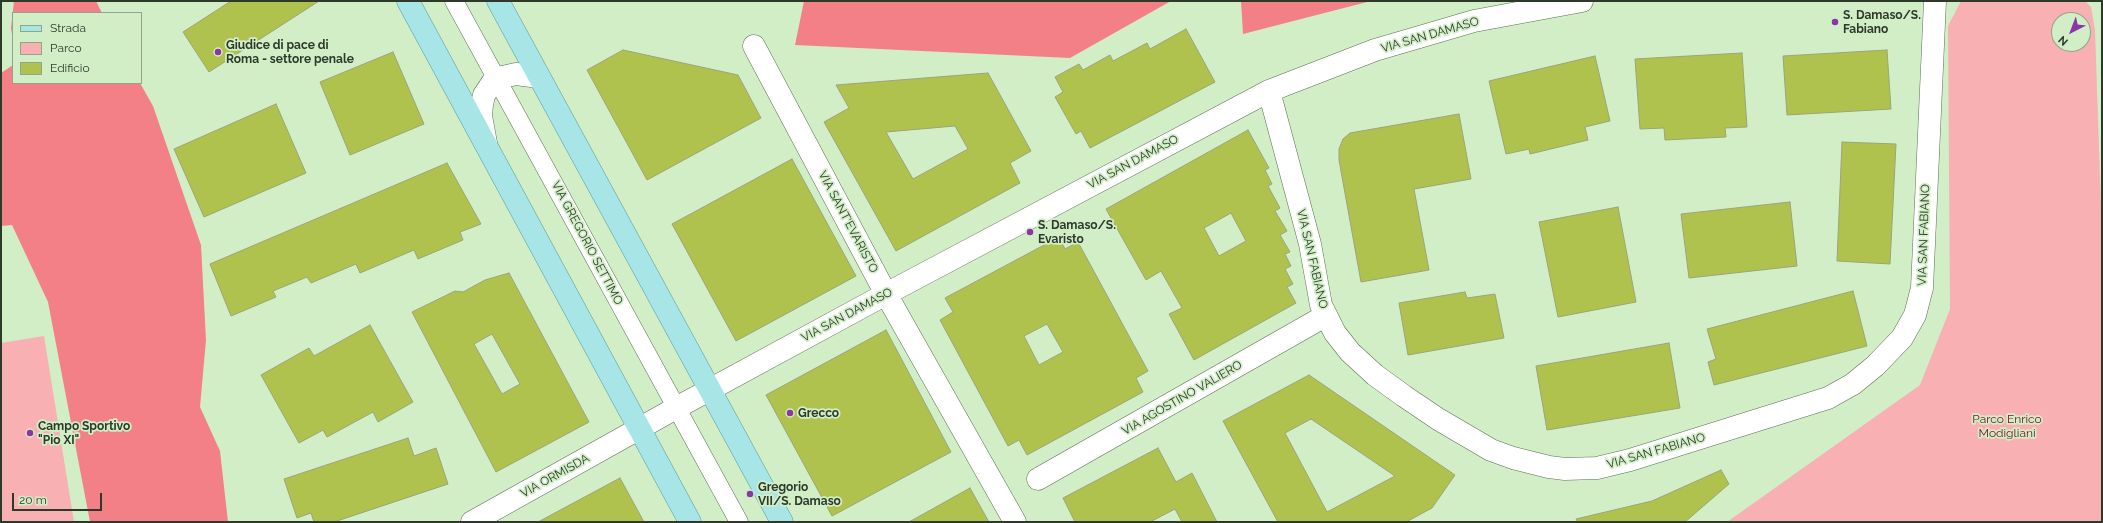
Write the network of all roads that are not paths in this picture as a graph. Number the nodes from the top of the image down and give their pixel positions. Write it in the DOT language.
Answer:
graph roads {
  1 [pos="408,1"];
  2 [pos="454,1"];
  3 [pos="498,1"];
  4 [pos="1582,1"];
  5 [pos="1934,1"];
  6 [pos="754,46"];
  7 [pos="539,77"];
  8 [pos="498,78"];
  9 [pos="1269,91"];
  10 [pos="486,145"];
  11 [pos="886,294"];
  12 [pos="1325,316"];
  13 [pos="710,389"];
  14 [pos="676,408"];
  15 [pos="638,429"];
  16 [pos="1038,479"];
  17 [pos="472,522"];
  18 [pos="690,522"];
  19 [pos="739,522"];
  20 [pos="782,522"];
  21 [pos="1015,522"];
  1 -- 10 [label="main road"];
  2 -- 8 [label="lane, VIA GREGORIO SETTIMO"];
  3 -- 7 [label="main road"];
  4 -- 9 [label="street, VIA SAN DAMASO"];
  5 -- 12 [label="street, VIA SAN FABIANO"];
  6 -- 11 [label="street, VIA SANT'EVARISTO"];
  7 -- 8 [label="street"];
  7 -- 13 [label="main road"];
  8 -- 10 [label="street"];
  8 -- 14 [label="lane, VIA GREGORIO SETTIMO"];
  9 -- 11 [label="street, VIA SAN DAMASO"];
  9 -- 12 [label="street, VIA SAN FABIANO"];
  10 -- 15 [label="main road"];
  11 -- 13 [label="street, VIA SAN DAMASO"];
  11 -- 21 [label="street, VIA SANT'EVARISTO"];
  12 -- 16 [label="street, VIA AGOSTINO VALIERO"];
  13 -- 14 [label="street"];
  13 -- 20 [label="main road"];
  14 -- 15 [label="street"];
  14 -- 19 [label="lane, VIA GREGORIO SETTIMO"];
  15 -- 17 [label="street, VIA ORMISDA"];
  15 -- 18 [label="main road"];
}
